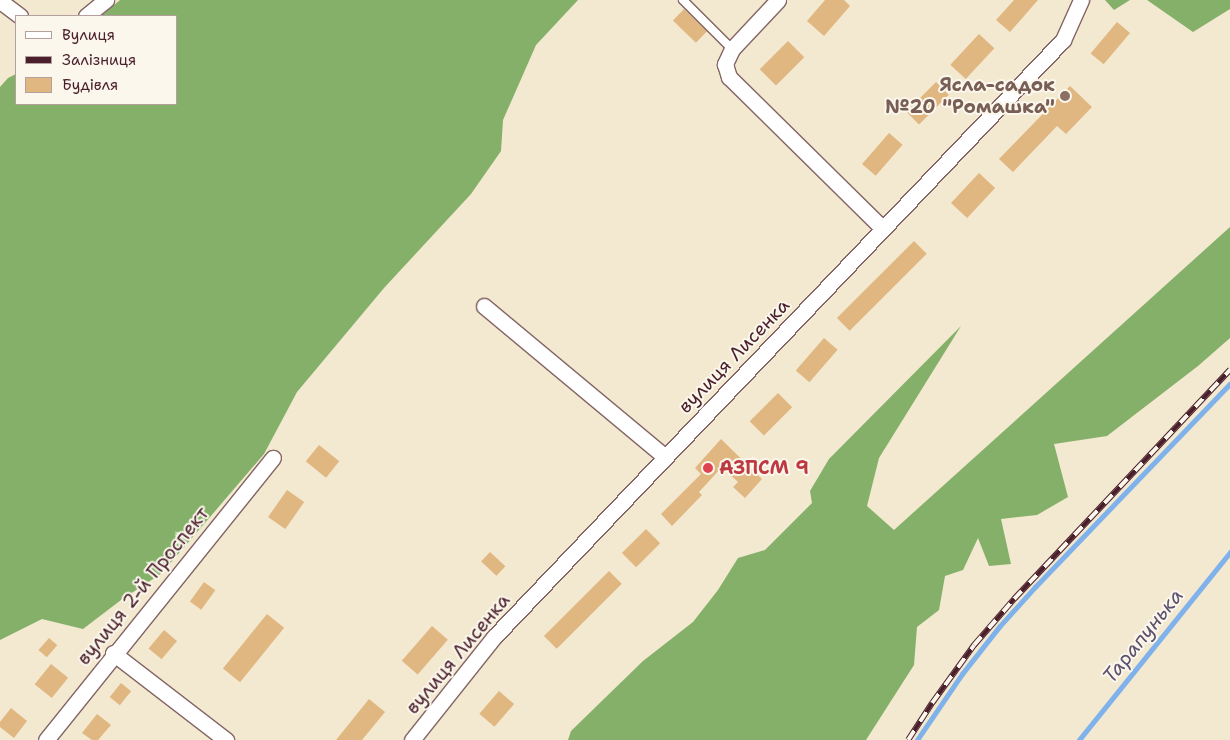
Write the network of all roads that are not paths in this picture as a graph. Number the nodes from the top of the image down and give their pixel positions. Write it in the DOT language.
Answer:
graph roads {
  1 [pos="106,0"];
  2 [pos="683,0"];
  3 [pos="778,0"];
  4 [pos="1081,0"];
  5 [pos="0,1"];
  6 [pos="19,15"];
  7 [pos="87,15"];
  8 [pos="732,49"];
  9 [pos="883,229"];
  10 [pos="484,306"];
  11 [pos="665,457"];
  12 [pos="273,458"];
  13 [pos="114,653"];
  14 [pos="46,740"];
  15 [pos="226,740"];
  16 [pos="412,740"];
  1 -- 7 [label="street"];
  2 -- 8 [label="lane"];
  3 -- 8 [label="street"];
  4 -- 9 [label="street, вулиця Лисенка"];
  5 -- 6 [label="street"];
  8 -- 9 [label="street"];
  9 -- 11 [label="street, вулиця Лисенка"];
  10 -- 11 [label="street"];
  11 -- 16 [label="street, вулиця Лисенка"];
  12 -- 13 [label="street, вулиця 2-й Проспект"];
  13 -- 14 [label="street, вулиця 2-й Проспект"];
  13 -- 15 [label="street"];
}
